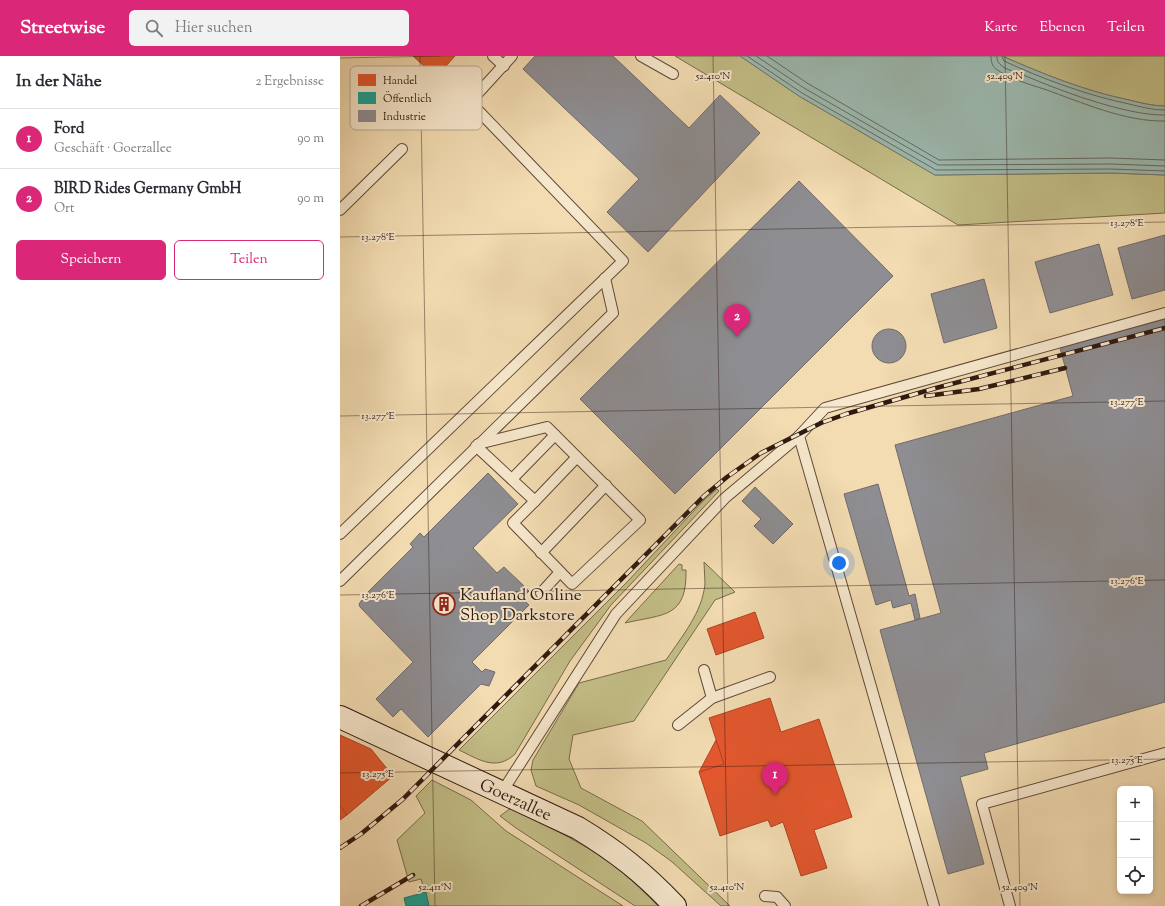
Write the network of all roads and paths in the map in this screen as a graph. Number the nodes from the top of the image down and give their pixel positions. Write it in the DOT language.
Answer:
graph roads {
  1 [pos="494,56"];
  2 [pos="512,56"];
  3 [pos="641,56"];
  4 [pos="504,66"];
  5 [pos="673,74"];
  6 [pos="482,89"];
  7 [pos="482,114"];
  8 [pos="402,149"];
  9 [pos="340,210"];
  10 [pos="605,278"];
  11 [pos="1165,313"];
  12 [pos="555,435"];
  13 [pos="799,436"];
  14 [pos="477,445"];
  15 [pos="577,457"];
  16 [pos="512,479"];
  17 [pos="606,485"];
  18 [pos="535,501"];
  19 [pos="340,534"];
  20 [pos="541,553"];
  21 [pos="560,572"];
  22 [pos="340,581"];
  23 [pos="541,593"];
  24 [pos="704,670"];
  25 [pos="770,676"];
  26 [pos="712,698"];
  27 [pos="340,717"];
  28 [pos="678,725"];
  29 [pos="1165,754"];
  30 [pos="502,792"];
  31 [pos="765,896"];
  32 [pos="675,906"];
  33 [pos="786,906"];
  34 [pos="934,906"];
  35 [pos="1010,906"];
  1 -- 4 [label="lane"];
  2 -- 4 [label="lane"];
  3 -- 5 [label="lane"];
  4 -- 6 [label="lane"];
  7 -- 10 [label="lane"];
  8 -- 9 [label="lane"];
  10 -- 14 [label="lane"];
  10 -- 19 [label="lane"];
  11 -- 13 [label="lane"];
  12 -- 14 [label="lane"];
  12 -- 15 [label="lane"];
  12 -- 16 [label="lane"];
  13 -- 30 [label="lane"];
  13 -- 34 [label="lane"];
  14 -- 16 [label="lane"];
  14 -- 22 [label="lane"];
  15 -- 17 [label="lane"];
  15 -- 18 [label="lane"];
  16 -- 18 [label="lane"];
  17 -- 20 [label="lane"];
  17 -- 21 [label="lane"];
  18 -- 20 [label="lane"];
  20 -- 21 [label="lane"];
  21 -- 23 [label="lane"];
  24 -- 26 [label="lane"];
  25 -- 26 [label="lane"];
  26 -- 28 [label="lane"];
  27 -- 30 [label="main road, Goerzallee"];
  29 -- 35 [label="lane"];
  30 -- 32 [label="main road, Goerzallee"];
  31 -- 33 [label="lane"];
}
